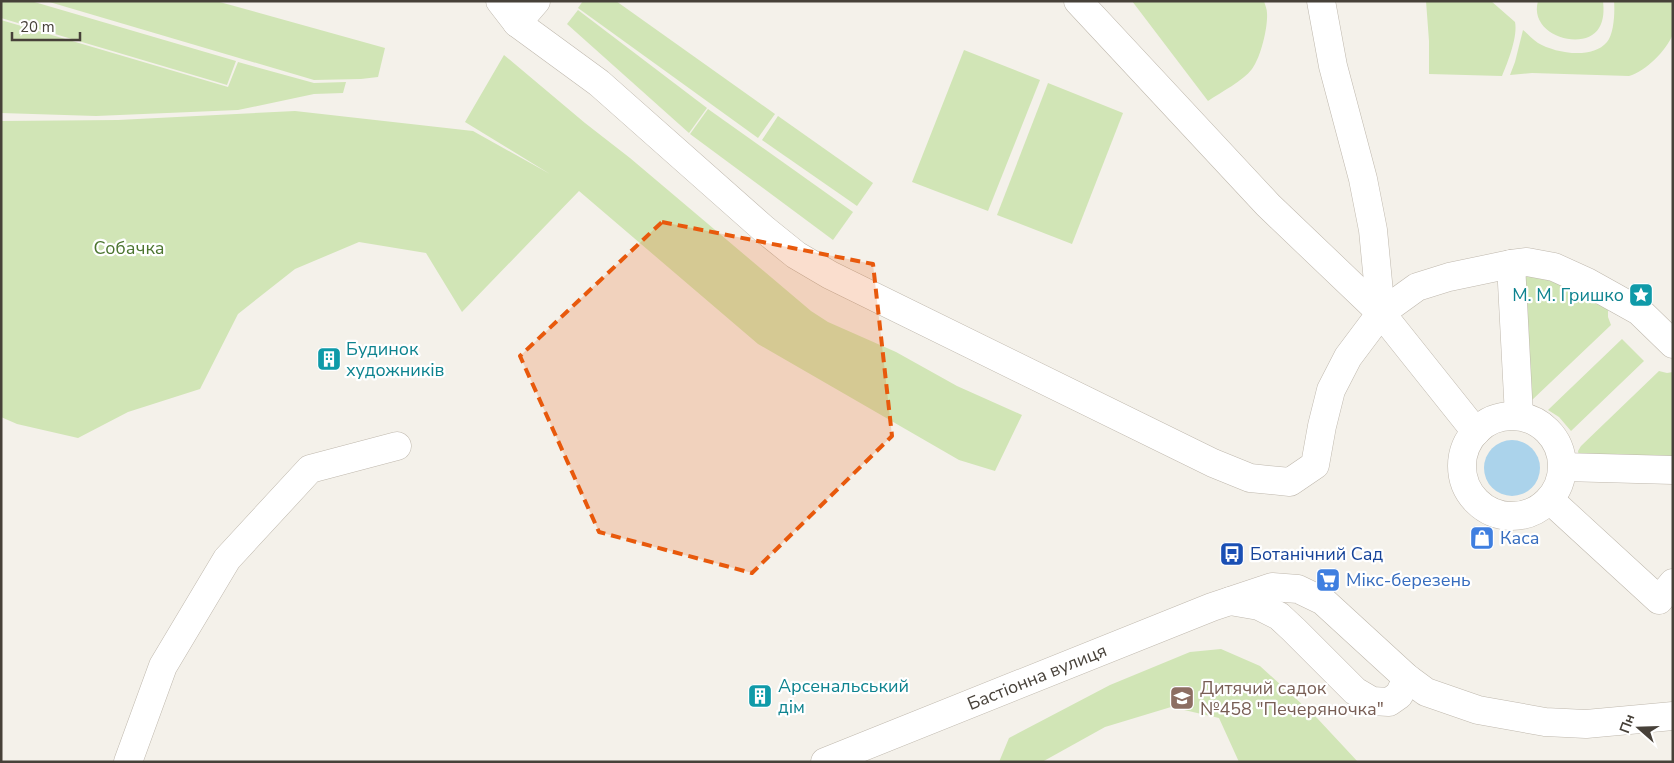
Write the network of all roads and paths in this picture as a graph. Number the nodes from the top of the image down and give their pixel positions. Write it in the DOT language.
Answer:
graph roads {
  1 [pos="500,1"];
  2 [pos="536,1"];
  3 [pos="1078,1"];
  4 [pos="1321,1"];
  5 [pos="517,23"];
  6 [pos="1511,264"];
  7 [pos="1381,313"];
  8 [pos="1673,344"];
  9 [pos="1519,416"];
  10 [pos="1476,432"];
  11 [pos="397,446"];
  12 [pos="1563,467"];
  13 [pos="1673,470"];
  14 [pos="1550,500"];
  15 [pos="1673,583"];
  16 [pos="1239,597"];
  17 [pos="1407,678"];
  18 [pos="1673,716"];
  19 [pos="128,762"];
  20 [pos="825,762"];
  1 -- 5 [label="street"];
  2 -- 5 [label="street"];
  3 -- 7 [label="street"];
  4 -- 7 [label="street"];
  5 -- 7 [label="street"];
  6 -- 7 [label="street"];
  6 -- 8 [label="street"];
  6 -- 9 [label="street"];
  7 -- 10 [label="street"];
  9 -- 10 [label="street"];
  9 -- 12 [label="street"];
  10 -- 14 [label="street"];
  11 -- 19 [label="street"];
  12 -- 13 [label="street"];
  12 -- 14 [label="street"];
  14 -- 15 [label="street"];
  16 -- 17 [label="street, Бастіонна вулиця"];
  16 -- 17 [label="street"];
  16 -- 20 [label="street, Бастіонна вулиця"];
  17 -- 18 [label="street, Бастіонна вулиця"];
}
